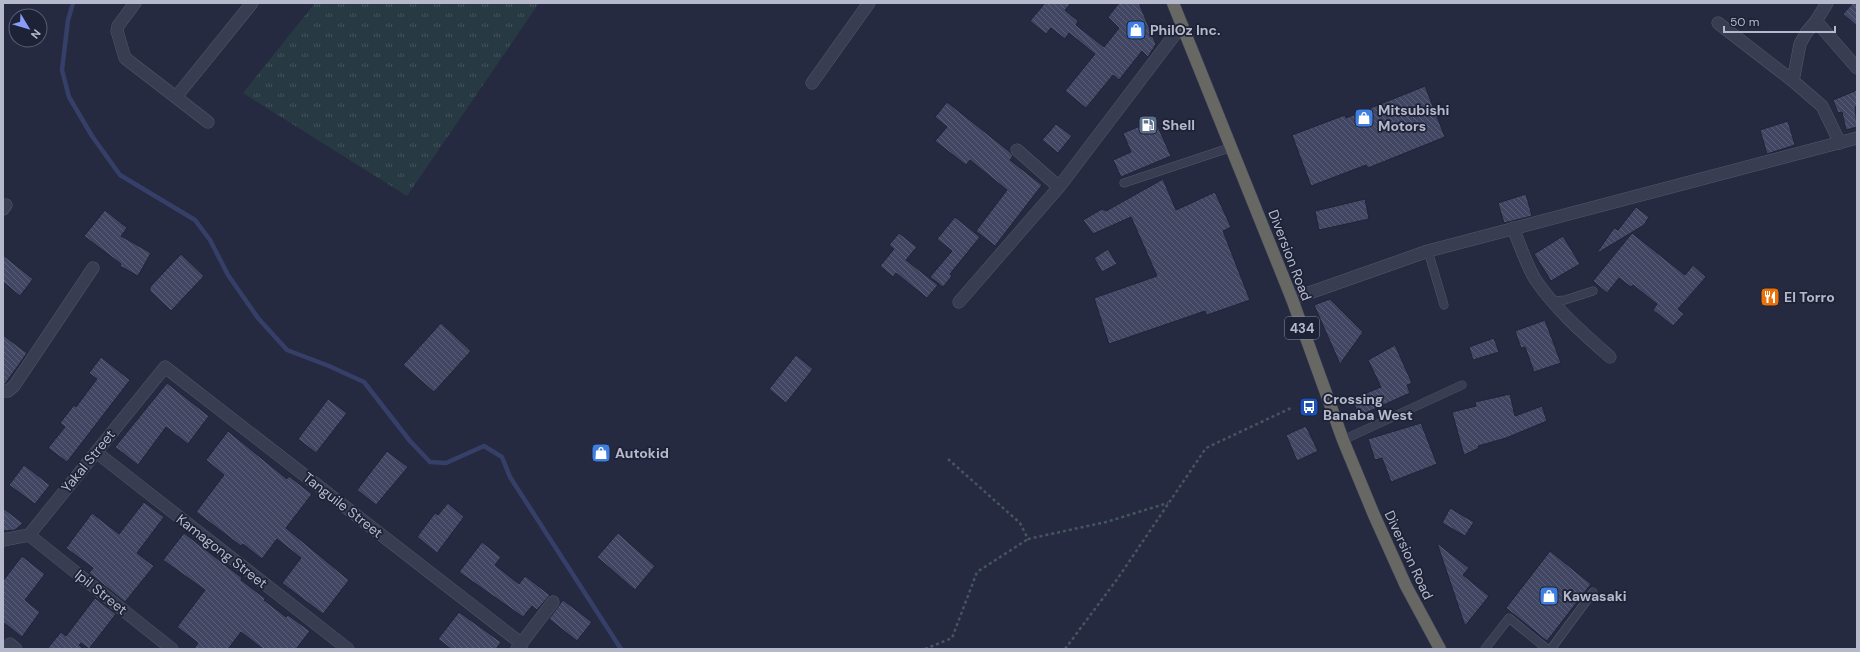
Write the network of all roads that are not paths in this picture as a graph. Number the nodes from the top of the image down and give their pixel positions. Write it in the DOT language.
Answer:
graph roads {
  1 [pos="135,3"];
  2 [pos="252,3"];
  3 [pos="870,3"];
  4 [pos="1173,3"];
  5 [pos="1827,3"];
  6 [pos="1816,21"];
  7 [pos="1718,23"];
  8 [pos="1182,25"];
  9 [pos="1857,68"];
  10 [pos="1793,80"];
  11 [pos="812,83"];
  12 [pos="176,97"];
  13 [pos="208,122"];
  14 [pos="1857,138"];
  15 [pos="1840,143"];
  16 [pos="1232,148"];
  17 [pos="1017,150"];
  18 [pos="1124,183"];
  19 [pos="1059,186"];
  20 [pos="1513,228"];
  21 [pos="1428,251"];
  22 [pos="93,268"];
  23 [pos="1593,291"];
  24 [pos="1292,299"];
  25 [pos="1553,301"];
  26 [pos="958,302"];
  27 [pos="1444,305"];
  28 [pos="1610,357"];
  29 [pos="165,367"];
  30 [pos="1462,385"];
  31 [pos="3,391"];
  32 [pos="1343,440"];
  33 [pos="96,452"];
  34 [pos="29,535"];
  35 [pos="3,540"];
  36 [pos="1593,592"];
  37 [pos="553,602"];
  38 [pos="520,646"];
  39 [pos="172,649"];
  40 [pos="348,649"];
  41 [pos="1440,649"];
  42 [pos="1485,649"];
  43 [pos="1547,649"];
  44 [pos="1551,649"];
  1 -- 12 [label="street"];
  2 -- 12 [label="street"];
  3 -- 11 [label="street"];
  4 -- 8 [label="highway, Diversion Road / 434"];
  5 -- 6 [label="street"];
  6 -- 9 [label="street"];
  6 -- 10 [label="street"];
  7 -- 10 [label="street"];
  8 -- 16 [label="highway, Diversion Road / 434"];
  8 -- 19 [label="street"];
  10 -- 15 [label="street"];
  12 -- 13 [label="street"];
  14 -- 15 [label="street"];
  15 -- 20 [label="street"];
  16 -- 18 [label="lane"];
  16 -- 24 [label="highway, Diversion Road / 434"];
  17 -- 19 [label="street"];
  19 -- 26 [label="street"];
  20 -- 21 [label="street"];
  20 -- 25 [label="street"];
  21 -- 24 [label="street"];
  21 -- 27 [label="lane"];
  22 -- 31 [label="street"];
  23 -- 25 [label="lane"];
  24 -- 32 [label="highway, Diversion Road / 434"];
  25 -- 28 [label="street"];
  29 -- 33 [label="street, Yakal Street"];
  29 -- 38 [label="street, Tanguile Street"];
  30 -- 32 [label="lane"];
  32 -- 41 [label="highway, Diversion Road / 434"];
  33 -- 34 [label="street, Yakal Street"];
  33 -- 40 [label="street, Kamagong Street"];
  34 -- 35 [label="street"];
  34 -- 39 [label="street, Ipil Street"];
  36 -- 44 [label="lane"];
  37 -- 38 [label="street"];
  42 -- 43 [label="lane"];
}
